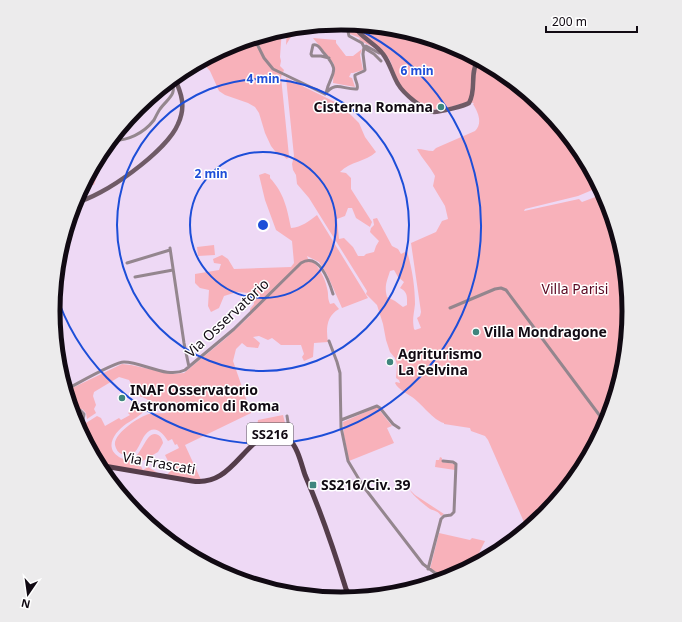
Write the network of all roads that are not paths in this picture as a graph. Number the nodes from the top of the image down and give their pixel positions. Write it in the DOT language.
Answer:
graph roads {
  1 [pos="348,30"];
  2 [pos="357,31"];
  3 [pos="257,43"];
  4 [pos="364,48"];
  5 [pos="382,52"];
  6 [pos="329,58"];
  7 [pos="381,62"];
  8 [pos="476,65"];
  9 [pos="176,83"];
  10 [pos="173,86"];
  11 [pos="325,94"];
  12 [pos="117,141"];
  13 [pos="82,201"];
  14 [pos="127,263"];
  15 [pos="173,270"];
  16 [pos="135,277"];
  17 [pos="333,294"];
  18 [pos="450,308"];
  19 [pos="329,341"];
  20 [pos="189,367"];
  21 [pos="71,387"];
  22 [pos="78,410"];
  23 [pos="287,416"];
  24 [pos="601,418"];
  25 [pos="341,420"];
  26 [pos="82,422"];
  27 [pos="399,428"];
  28 [pos="292,442"];
  29 [pos="443,461"];
  30 [pos="107,466"];
  31 [pos="428,570"];
  32 [pos="439,574"];
  33 [pos="348,592"];
  1 -- 4 [label="street"];
  2 -- 5 [label="street"];
  3 -- 11 [label="street"];
  4 -- 5 [label="street"];
  4 -- 7 [label="street"];
  4 -- 11 [label="street"];
  5 -- 8 [label="street"];
  6 -- 6 [label="street"];
  6 -- 11 [label="street"];
  9 -- 13 [label="street"];
  10 -- 12 [label="street"];
  14 -- 15 [label="street"];
  15 -- 16 [label="street"];
  15 -- 20 [label="street"];
  17 -- 20 [label="street, Via Osservatorio"];
  18 -- 24 [label="street"];
  19 -- 25 [label="street"];
  20 -- 21 [label="street, Via Osservatorio"];
  22 -- 26 [label="street"];
  23 -- 28 [label="street"];
  25 -- 27 [label="street"];
  25 -- 31 [label="street"];
  28 -- 30 [label="main road, Via Frascati / SS216"];
  28 -- 33 [label="main road, SS216"];
  29 -- 31 [label="street"];
  31 -- 32 [label="street"];
}
